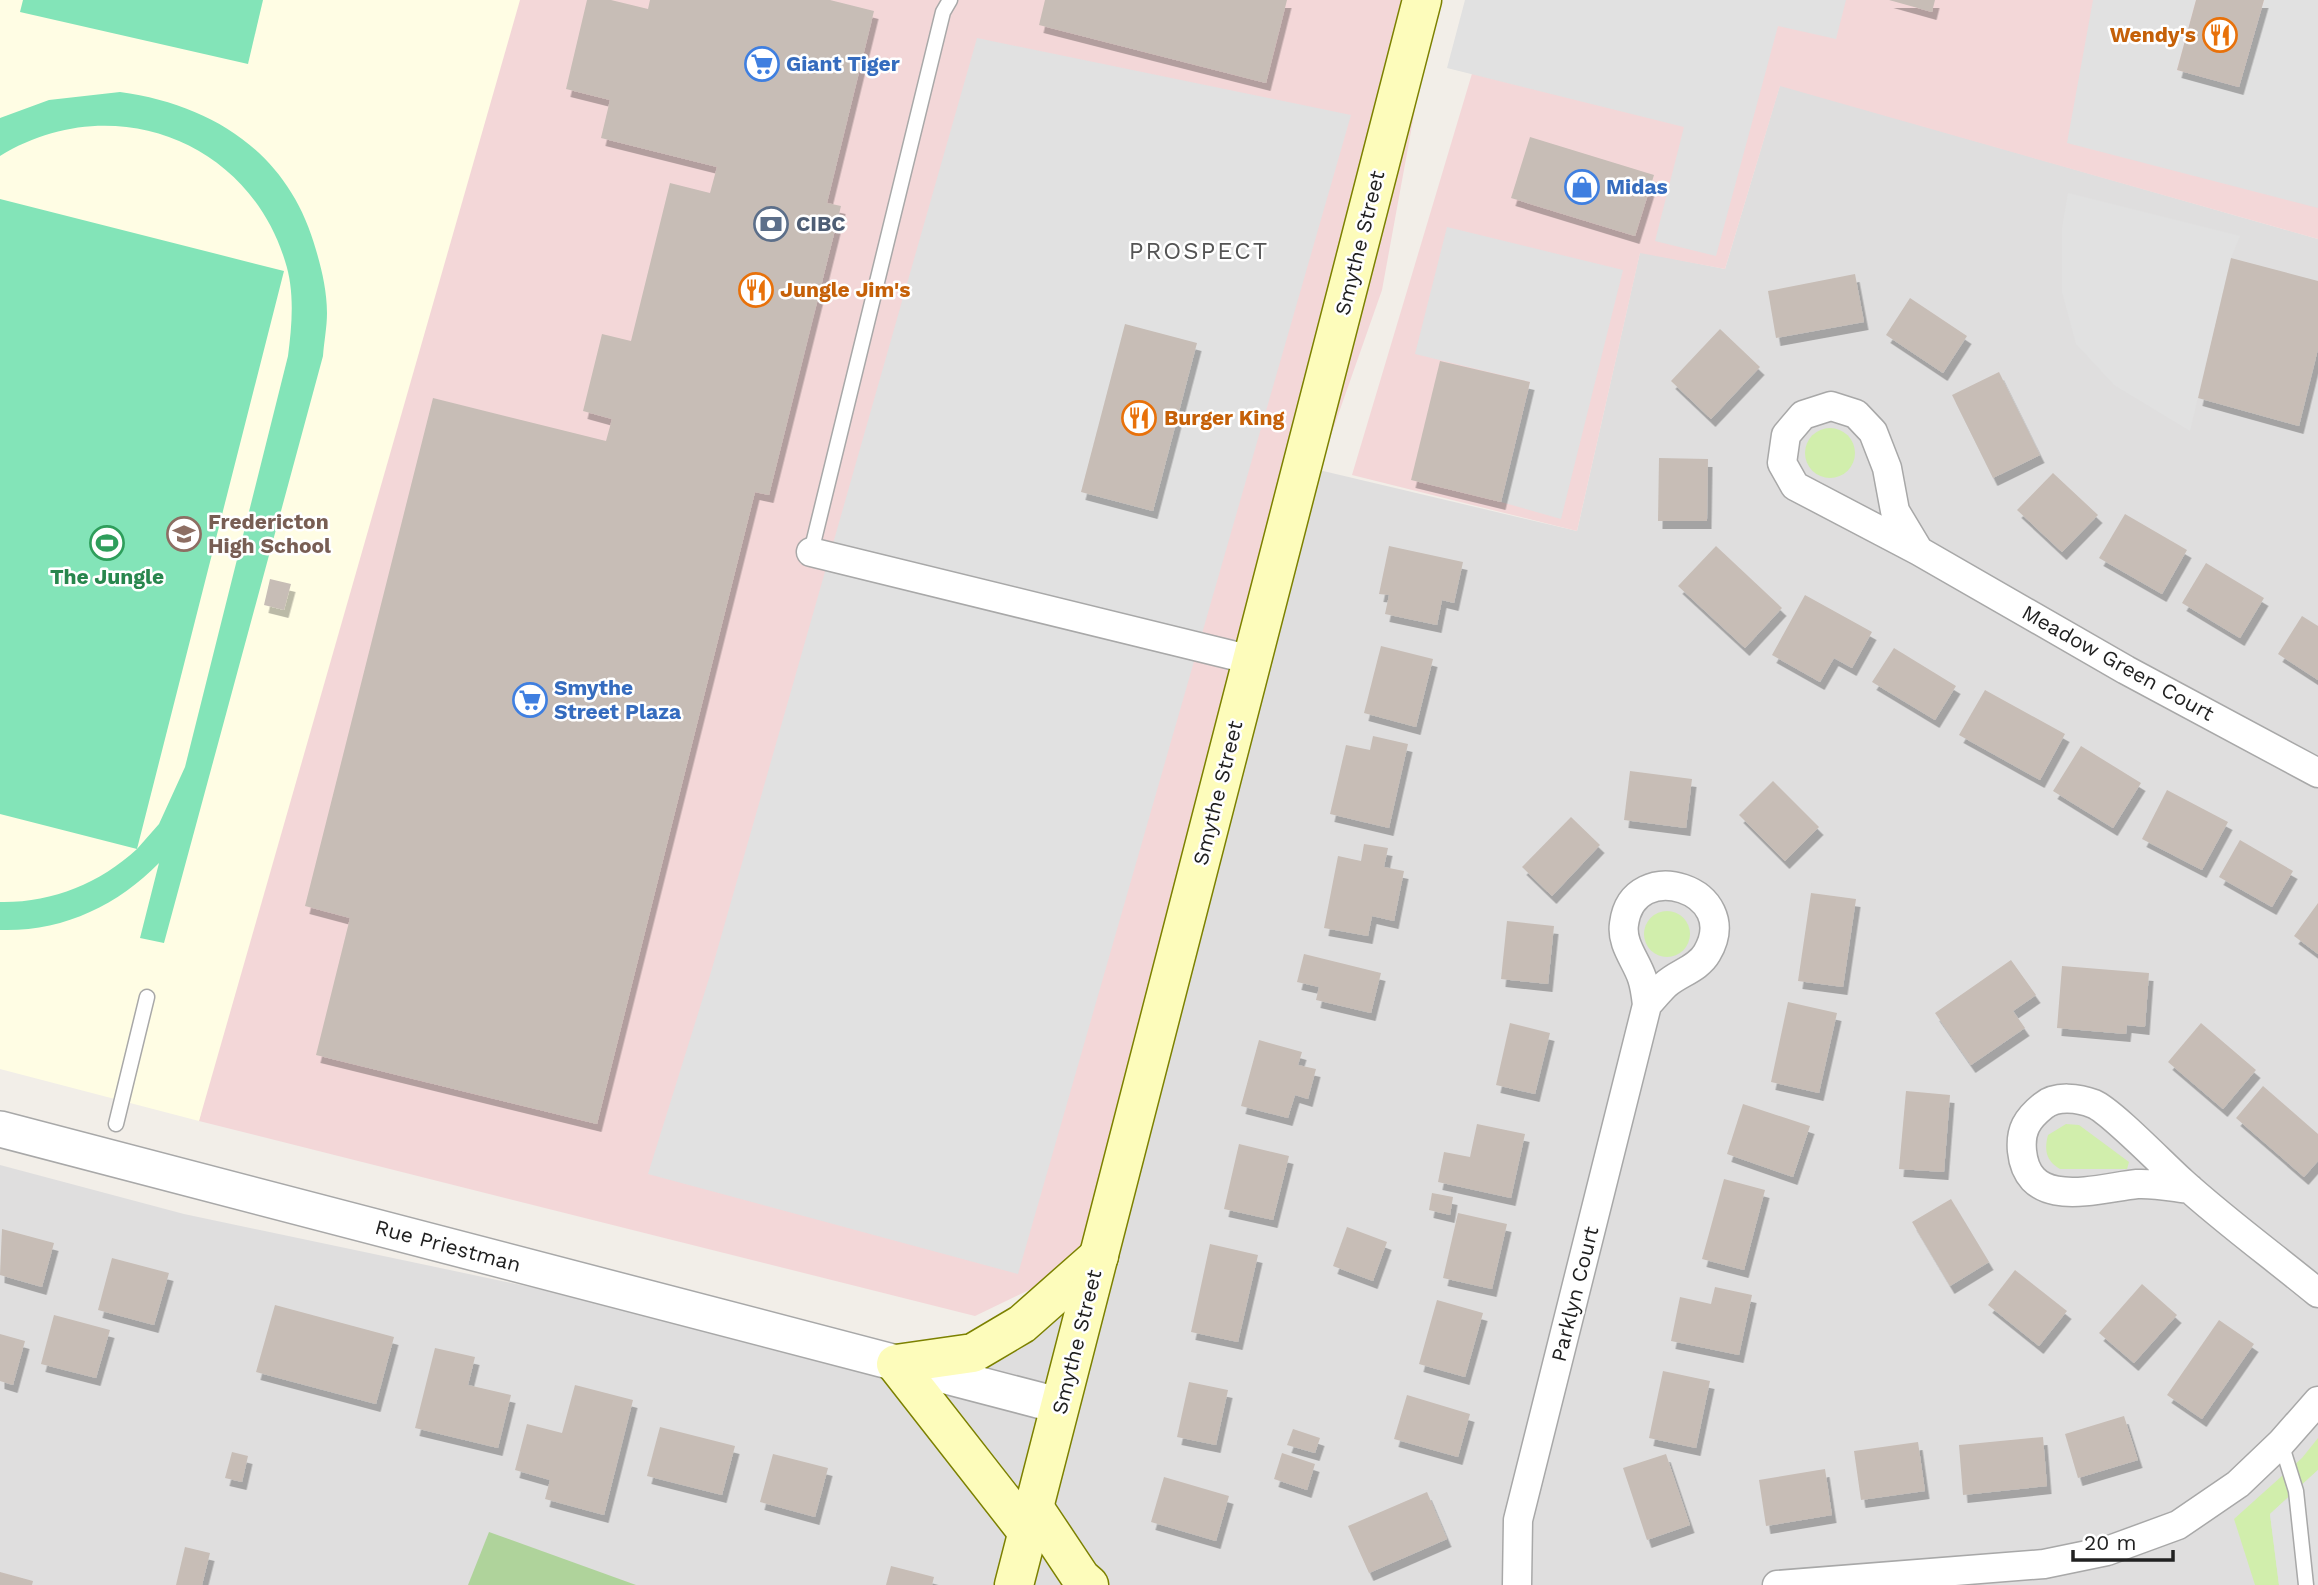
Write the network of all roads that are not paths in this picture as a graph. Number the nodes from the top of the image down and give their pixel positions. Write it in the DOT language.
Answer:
graph roads {
  1 [pos="950,0"];
  2 [pos="1422,0"];
  3 [pos="1919,551"];
  4 [pos="811,552"];
  5 [pos="1252,660"];
  6 [pos="2318,773"];
  7 [pos="147,997"];
  8 [pos="1647,1005"];
  9 [pos="116,1124"];
  10 [pos="0,1129"];
  11 [pos="2190,1189"];
  12 [pos="1099,1256"];
  13 [pos="2318,1293"];
  14 [pos="896,1364"];
  15 [pos="2318,1401"];
  16 [pos="1061,1406"];
  17 [pos="2281,1443"];
  18 [pos="1032,1522"];
  19 [pos="1014,1585"];
  20 [pos="1089,1585"];
  21 [pos="1517,1585"];
  22 [pos="1777,1585"];
  23 [pos="2306,1585"];
  1 -- 4 [label="lane"];
  2 -- 5 [label="main road, Smythe Street"];
  3 -- 3 [label="street, Meadow Green Court"];
  3 -- 6 [label="street, Meadow Green Court"];
  4 -- 5 [label="street"];
  5 -- 12 [label="main road, Smythe Street"];
  7 -- 9 [label="lane"];
  8 -- 21 [label="street, Parklyn Court"];
  10 -- 14 [label="street, Rue Priestman"];
  11 -- 11 [label="street"];
  11 -- 13 [label="street"];
  12 -- 14 [label="main road"];
  12 -- 16 [label="main road, Smythe Street"];
  14 -- 16 [label="street, Rue Priestman"];
  14 -- 18 [label="main road"];
  15 -- 17 [label="street"];
  16 -- 18 [label="main road, Smythe Street"];
  17 -- 22 [label="street"];
  17 -- 23 [label="lane"];
  18 -- 19 [label="main road, Smythe Street"];
  18 -- 20 [label="main road"];
}
